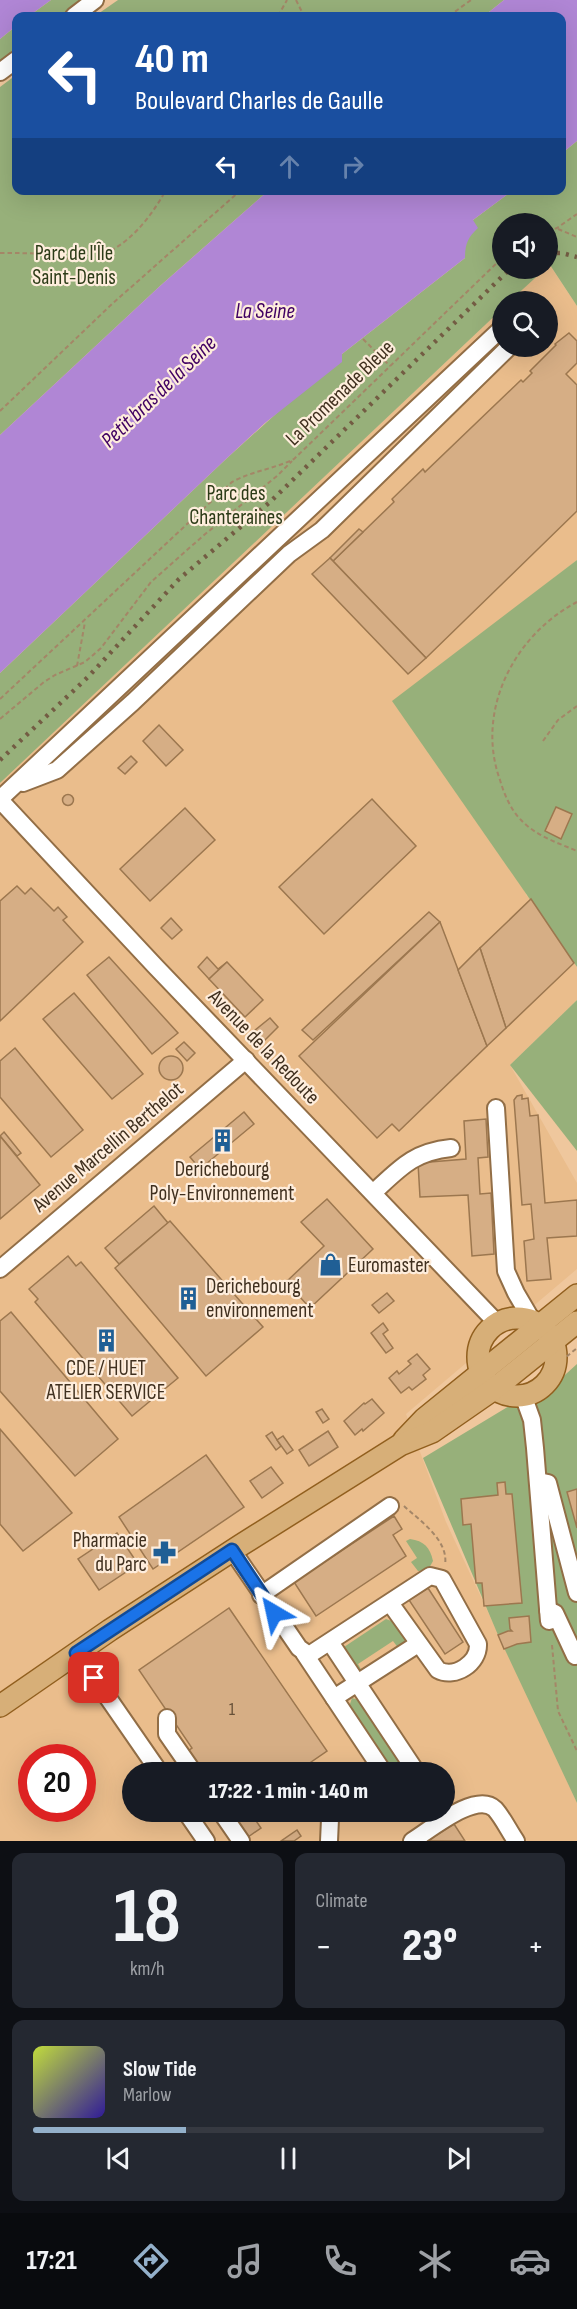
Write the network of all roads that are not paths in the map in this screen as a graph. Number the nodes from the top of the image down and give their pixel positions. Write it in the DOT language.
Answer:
graph roads {
  1 [pos="95,0"];
  2 [pos="79,12"];
  3 [pos="492,337"];
  4 [pos="499,357"];
  5 [pos="14,787"];
  6 [pos="0,800"];
  7 [pos="246,1060"];
  8 [pos="496,1108"];
  9 [pos="452,1148"];
  10 [pos="373,1192"];
  11 [pos="0,1269"];
  12 [pos="577,1294"];
  13 [pos="577,1322"];
  14 [pos="498,1323"];
  15 [pos="536,1323"];
  16 [pos="553,1342"];
  17 [pos="488,1381"];
  18 [pos="523,1395"];
  19 [pos="538,1481"];
  20 [pos="390,1506"];
  21 [pos="232,1550"];
  22 [pos="574,1569"];
  23 [pos="577,1593"];
  24 [pos="261,1595"];
  25 [pos="390,1603"];
  26 [pos="330,1642"];
  27 [pos="418,1644"];
  28 [pos="76,1653"];
  29 [pos="304,1653"];
  30 [pos="575,1656"];
  31 [pos="358,1684"];
  32 [pos="334,1698"];
  33 [pos="0,1706"];
  34 [pos="166,1718"];
  35 [pos="152,1762"];
  36 [pos="186,1762"];
  37 [pos="377,1762"];
  38 [pos="410,1762"];
  39 [pos="193,1822"];
  40 [pos="228,1822"];
  41 [pos="330,1822"];
  42 [pos="206,1841"];
  43 [pos="241,1841"];
  44 [pos="329,1841"];
  45 [pos="412,1841"];
  46 [pos="516,1841"];
  1 -- 2 [label="street"];
  3 -- 5 [label="street"];
  4 -- 5 [label="street"];
  5 -- 6 [label="street"];
  6 -- 7 [label="street, Avenue de la Redoute"];
  7 -- 10 [label="street, Avenue de la Redoute"];
  7 -- 11 [label="street, Avenue Marcellin Berthelot"];
  8 -- 15 [label="street"];
  9 -- 10 [label="street"];
  10 -- 14 [label="street, Avenue de la Redoute"];
  12 -- 15 [label="main road"];
  13 -- 16 [label="main road"];
  14 -- 15 [label="main road"];
  14 -- 17 [label="main road"];
  15 -- 16 [label="main road"];
  15 -- 17 [label="main road"];
  16 -- 17 [label="main road"];
  16 -- 18 [label="main road"];
  17 -- 18 [label="main road"];
  17 -- 21 [label="main road"];
  18 -- 19 [label="street"];
  19 -- 22 [label="street"];
  19 -- 30 [label="street"];
  20 -- 24 [label="street"];
  21 -- 24 [label="street"];
  21 -- 28 [label="main road"];
  22 -- 23 [label="street"];
  24 -- 29 [label="street"];
  25 -- 26 [label="street"];
  25 -- 27 [label="street"];
  25 -- 27 [label="street"];
  26 -- 29 [label="street"];
  26 -- 31 [label="street"];
  27 -- 31 [label="street"];
  28 -- 33 [label="main road"];
  28 -- 35 [label="street"];
  29 -- 32 [label="street"];
  31 -- 32 [label="street"];
  31 -- 38 [label="street"];
  32 -- 37 [label="street"];
  34 -- 36 [label="street"];
  39 -- 42 [label="street"];
  40 -- 43 [label="street"];
  41 -- 44 [label="street"];
  45 -- 46 [label="street"];
}
